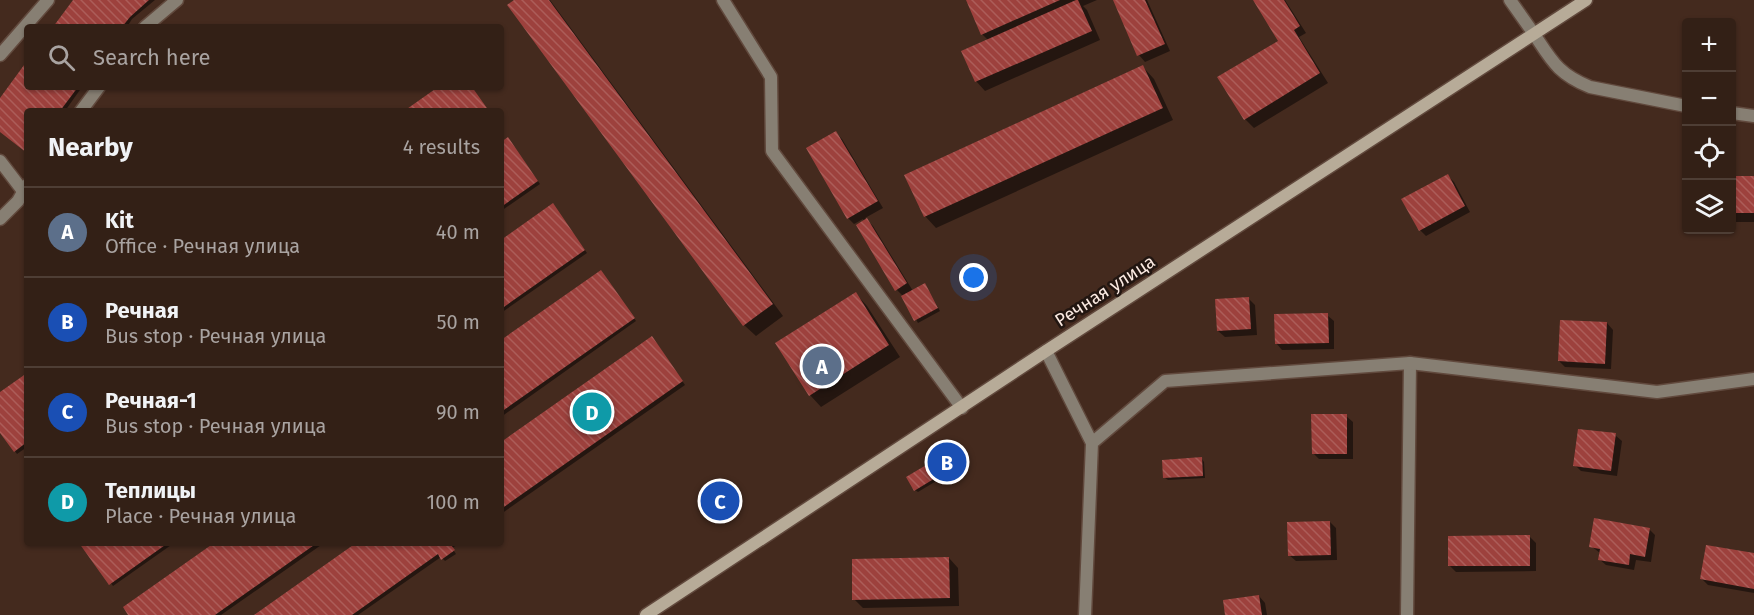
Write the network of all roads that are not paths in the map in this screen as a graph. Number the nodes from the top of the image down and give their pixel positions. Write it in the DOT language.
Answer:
graph roads {
  1 [pos="48,0"];
  2 [pos="177,0"];
  3 [pos="723,0"];
  4 [pos="1510,0"];
  5 [pos="1586,0"];
  6 [pos="27,24"];
  7 [pos="149,24"];
  8 [pos="24,28"];
  9 [pos="1534,34"];
  10 [pos="0,55"];
  11 [pos="97,90"];
  12 [pos="1682,105"];
  13 [pos="83,108"];
  14 [pos="1736,114"];
  15 [pos="1754,116"];
  16 [pos="0,161"];
  17 [pos="24,187"];
  18 [pos="24,190"];
  19 [pos="0,219"];
  20 [pos="1046,351"];
  21 [pos="1410,363"];
  22 [pos="1754,379"];
  23 [pos="962,408"];
  24 [pos="1092,443"];
  25 [pos="646,615"];
  26 [pos="1085,615"];
  27 [pos="1407,615"];
  1 -- 6 [label="street"];
  2 -- 7 [label="street"];
  3 -- 23 [label="street"];
  4 -- 9 [label="street"];
  5 -- 9 [label="main road, Речная улица"];
  8 -- 10 [label="street"];
  9 -- 12 [label="street"];
  9 -- 20 [label="main road, Речная улица"];
  11 -- 13 [label="street"];
  14 -- 15 [label="street"];
  16 -- 17 [label="street"];
  18 -- 19 [label="street"];
  20 -- 23 [label="main road, Речная улица"];
  20 -- 24 [label="street"];
  21 -- 22 [label="street"];
  21 -- 24 [label="street"];
  21 -- 27 [label="street"];
  23 -- 25 [label="main road, Речная улица"];
  24 -- 26 [label="street"];
}
